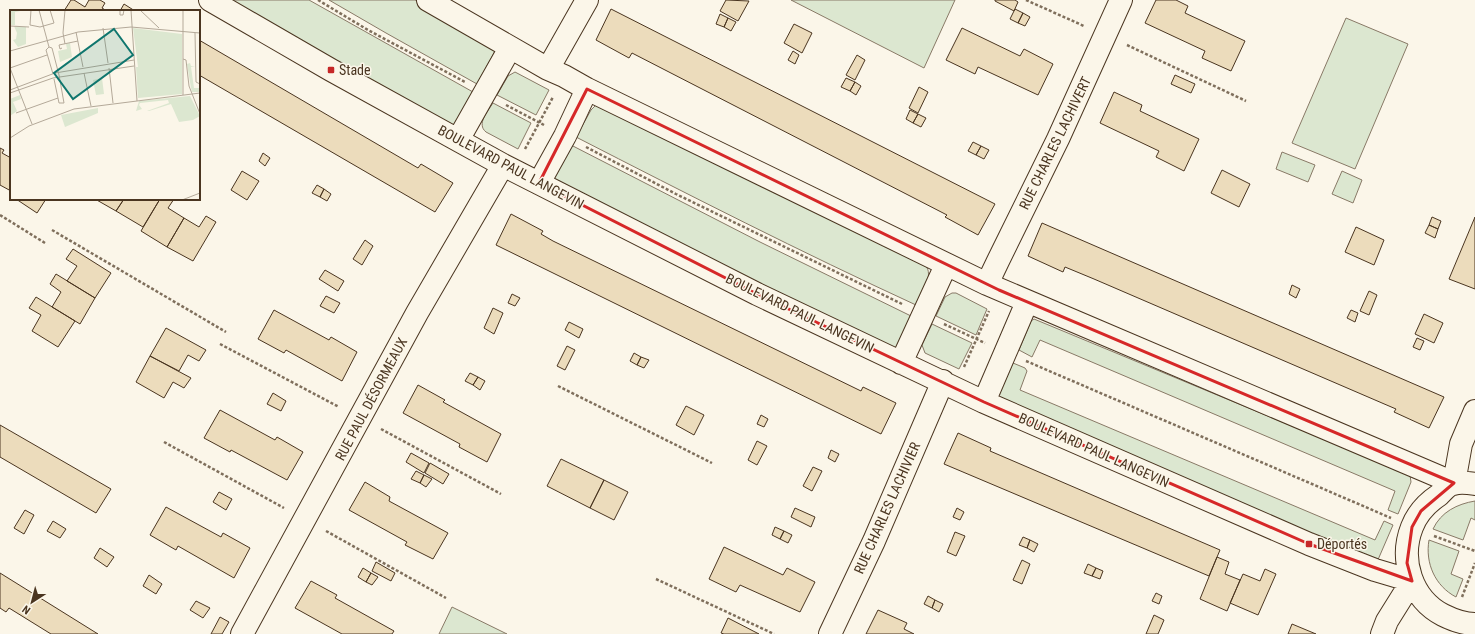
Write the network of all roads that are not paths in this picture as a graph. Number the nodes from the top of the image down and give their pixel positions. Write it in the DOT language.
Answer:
graph roads {
  1 [pos="210,0"];
  2 [pos="428,0"];
  3 [pos="587,0"];
  4 [pos="1122,0"];
  5 [pos="510,48"];
  6 [pos="556,72"];
  7 [pos="587,88"];
  8 [pos="458,140"];
  9 [pos="508,168"];
  10 [pos="539,183"];
  11 [pos="946,265"];
  12 [pos="993,287"];
  13 [pos="1027,302"];
  14 [pos="901,362"];
  15 [pos="949,384"];
  16 [pos="984,402"];
  17 [pos="1475,411"];
  18 [pos="1464,483"];
  19 [pos="1412,581"];
  20 [pos="1475,624"];
  21 [pos="242,634"];
  22 [pos="830,634"];
  23 [pos="1382,634"];
  1 -- 8 [label="street, BOULEVARD PAUL LANGEVIN"];
  2 -- 5 [label="street"];
  3 -- 6 [label="street"];
  4 -- 12 [label="street, RUE CHARLES LACHIVERT"];
  5 -- 6 [label="street"];
  5 -- 8 [label="street"];
  6 -- 7 [label="street"];
  7 -- 10 [label="street"];
  7 -- 11 [label="street"];
  8 -- 9 [label="street, BOULEVARD PAUL LANGEVIN"];
  9 -- 10 [label="street, BOULEVARD PAUL LANGEVIN"];
  9 -- 21 [label="street, RUE PAUL DÉSORMEAUX"];
  10 -- 14 [label="street, BOULEVARD PAUL LANGEVIN"];
  11 -- 12 [label="street"];
  11 -- 14 [label="street"];
  12 -- 13 [label="street"];
  13 -- 16 [label="street"];
  13 -- 18 [label="street"];
  14 -- 15 [label="street, BOULEVARD PAUL LANGEVIN"];
  15 -- 16 [label="street, BOULEVARD PAUL LANGEVIN"];
  15 -- 22 [label="street, RUE CHARLES LACHIVIER"];
  16 -- 19 [label="street, BOULEVARD PAUL LANGEVIN"];
  17 -- 18 [label="street"];
  18 -- 19 [label="street"];
  19 -- 20 [label="street"];
  19 -- 23 [label="street"];
}
